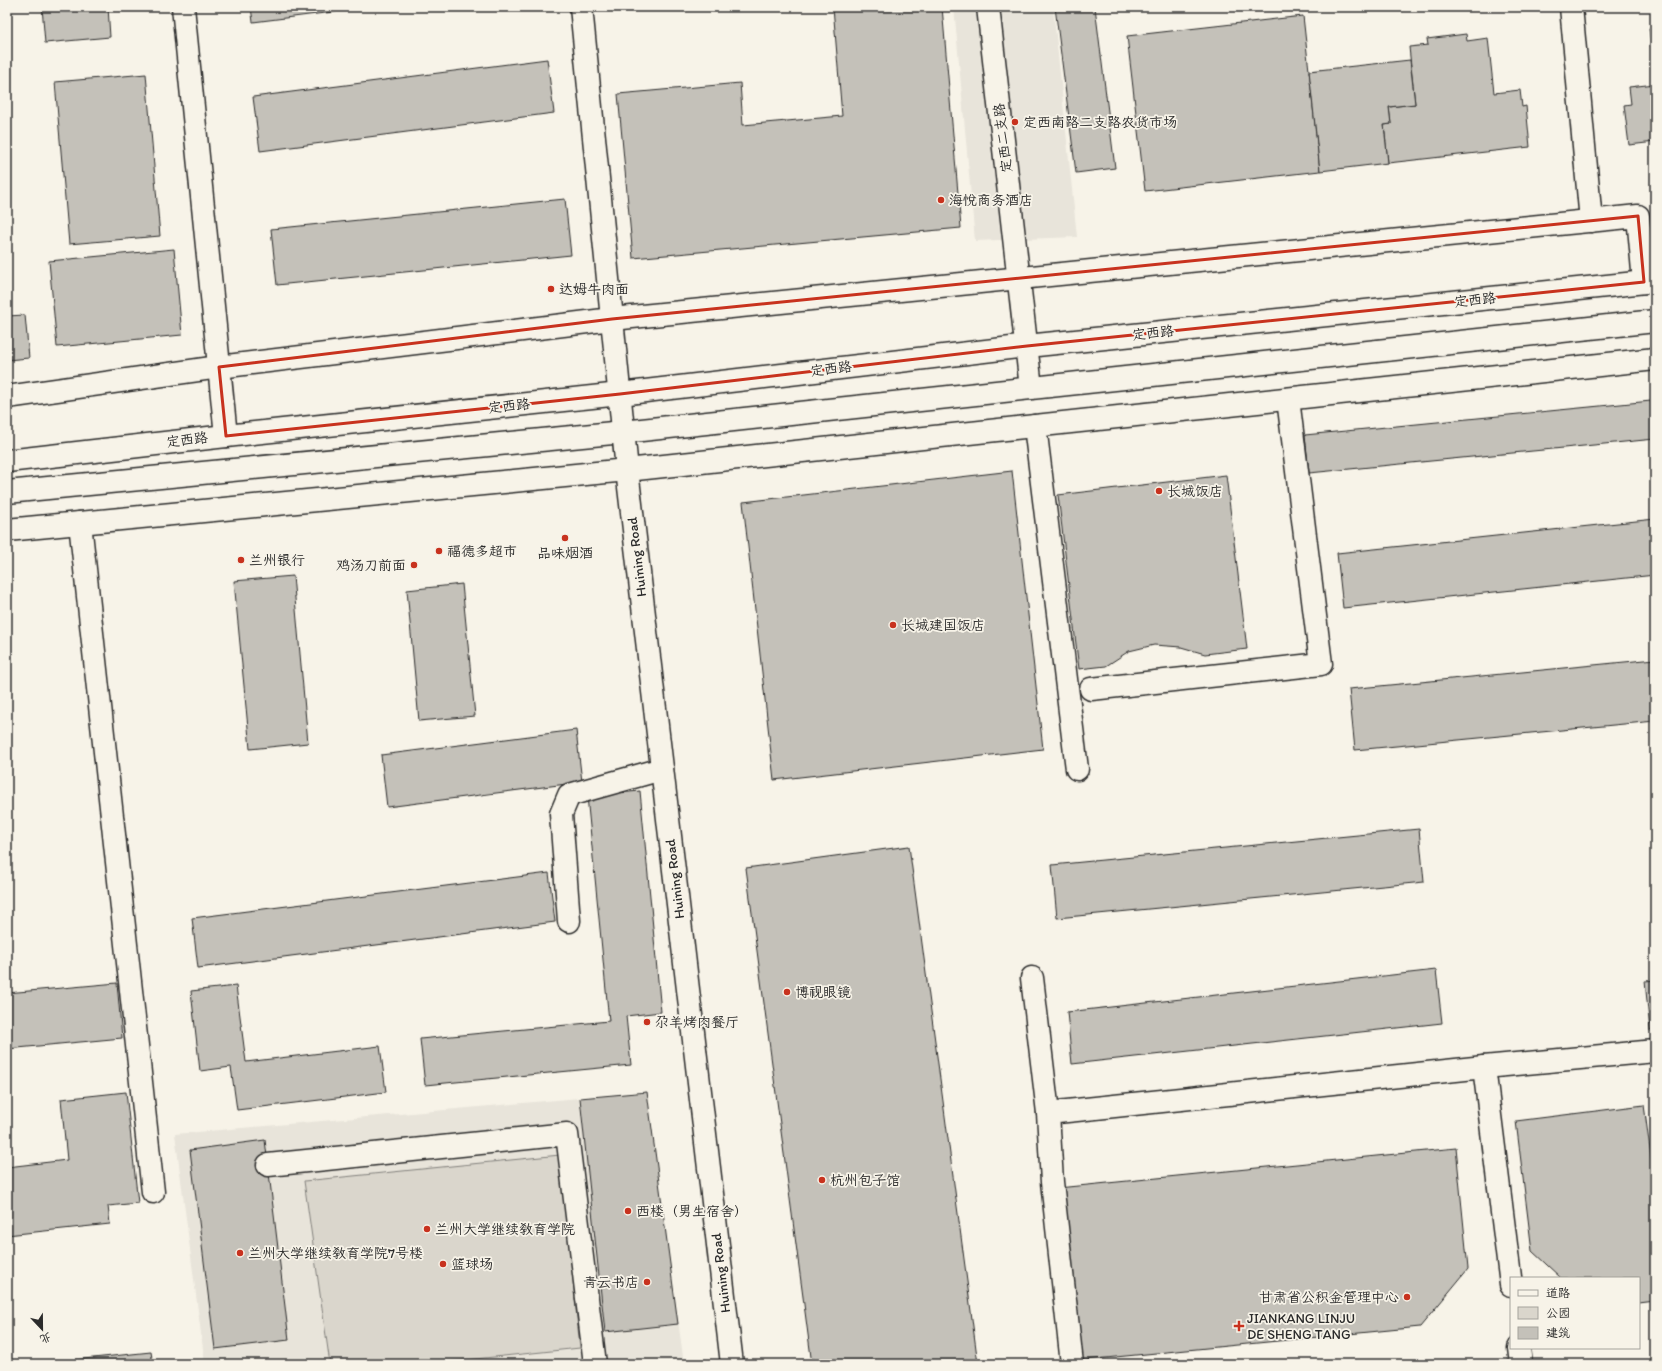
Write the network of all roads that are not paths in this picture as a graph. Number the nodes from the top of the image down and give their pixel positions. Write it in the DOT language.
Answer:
graph roads {
  1 [pos="182,7"];
  2 [pos="581,7"];
  3 [pos="988,7"];
  4 [pos="1570,7"];
  5 [pos="1591,221"];
  6 [pos="1019,279"];
  7 [pos="1649,282"];
  8 [pos="612,319"];
  9 [pos="1655,321"];
  10 [pos="1026,346"];
  11 [pos="1655,360"];
  12 [pos="219,367"];
  13 [pos="1031,388"];
  14 [pos="620,394"];
  15 [pos="7,397"];
  16 [pos="1288,399"];
  17 [pos="1035,426"];
  18 [pos="623,432"];
  19 [pos="226,436"];
  20 [pos="7,461"];
  21 [pos="627,470"];
  22 [pos="7,492"];
  23 [pos="80,523"];
  24 [pos="7,530"];
  25 [pos="1091,689"];
  26 [pos="662,769"];
  27 [pos="1077,769"];
  28 [pos="569,921"];
  29 [pos="1032,978"];
  30 [pos="1655,1051"];
  31 [pos="1484,1067"];
  32 [pos="1048,1113"];
  33 [pos="268,1165"];
  34 [pos="153,1192"];
  35 [pos="1510,1277"];
  36 [pos="1519,1349"];
  37 [pos="595,1364"];
  38 [pos="732,1364"];
  39 [pos="1072,1364"];
  40 [pos="1521,1364"];
  1 -- 12 [label="street"];
  2 -- 8 [label="street, Huining Road"];
  3 -- 6 [label="street, 定西二支路"];
  4 -- 5 [label="street"];
  5 -- 6 [label="street"];
  5 -- 7 [label="street"];
  6 -- 8 [label="street"];
  6 -- 10 [label="street, 定西二支路"];
  7 -- 10 [label="street, 定西路"];
  8 -- 12 [label="street"];
  8 -- 14 [label="street, Huining Road"];
  9 -- 13 [label="street"];
  10 -- 13 [label="street, 定西二支路"];
  10 -- 14 [label="street, 定西路"];
  11 -- 16 [label="street"];
  12 -- 15 [label="street"];
  12 -- 19 [label="street"];
  13 -- 18 [label="street"];
  14 -- 18 [label="street, Huining Road"];
  14 -- 19 [label="street, 定西路"];
  16 -- 17 [label="street"];
  16 -- 25 [label="street"];
  17 -- 21 [label="street"];
  17 -- 27 [label="street"];
  18 -- 21 [label="street, Huining Road"];
  18 -- 22 [label="street"];
  19 -- 20 [label="street, 定西路"];
  21 -- 23 [label="street"];
  21 -- 26 [label="street, Huining Road"];
  23 -- 24 [label="street"];
  23 -- 34 [label="street"];
  26 -- 28 [label="street"];
  26 -- 38 [label="street, Huining Road"];
  29 -- 32 [label="street"];
  30 -- 31 [label="street"];
  31 -- 32 [label="street"];
  31 -- 35 [label="street"];
  32 -- 39 [label="street"];
  33 -- 37 [label="street"];
  36 -- 40 [label="street"];
}
